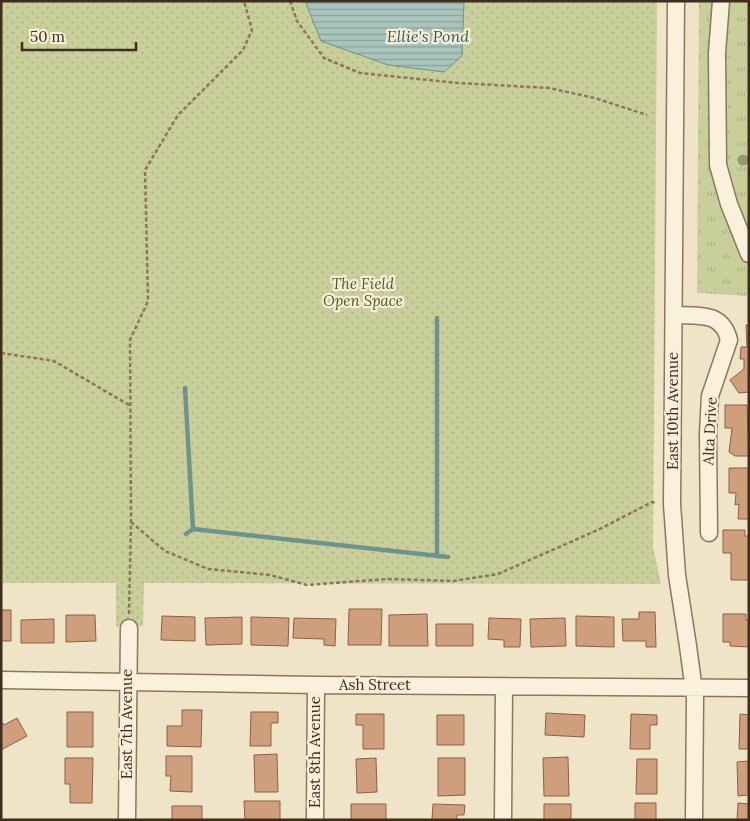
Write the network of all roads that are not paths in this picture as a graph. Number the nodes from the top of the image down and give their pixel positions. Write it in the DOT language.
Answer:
graph roads {
  1 [pos="676,1"];
  2 [pos="721,1"];
  3 [pos="749,254"];
  4 [pos="674,315"];
  5 [pos="709,533"];
  6 [pos="129,622"];
  7 [pos="1,680"];
  8 [pos="128,681"];
  9 [pos="316,685"];
  10 [pos="504,686"];
  11 [pos="694,687"];
  12 [pos="749,688"];
  13 [pos="127,820"];
  14 [pos="315,820"];
  15 [pos="503,820"];
  16 [pos="694,820"];
  1 -- 4 [label="street, East 10th Avenue"];
  2 -- 3 [label="street"];
  4 -- 5 [label="street, Alta Drive"];
  4 -- 11 [label="street, East 10th Avenue"];
  6 -- 8 [label="street, East 7th Avenue"];
  7 -- 8 [label="street, Ash Street"];
  8 -- 9 [label="street, Ash Street"];
  8 -- 13 [label="street, East 7th Avenue"];
  9 -- 10 [label="street, Ash Street"];
  9 -- 14 [label="street, East 8th Avenue"];
  10 -- 11 [label="street, Ash Street"];
  10 -- 15 [label="street"];
  11 -- 12 [label="street, Ash Street"];
  11 -- 16 [label="street, East 10th Avenue"];
}
